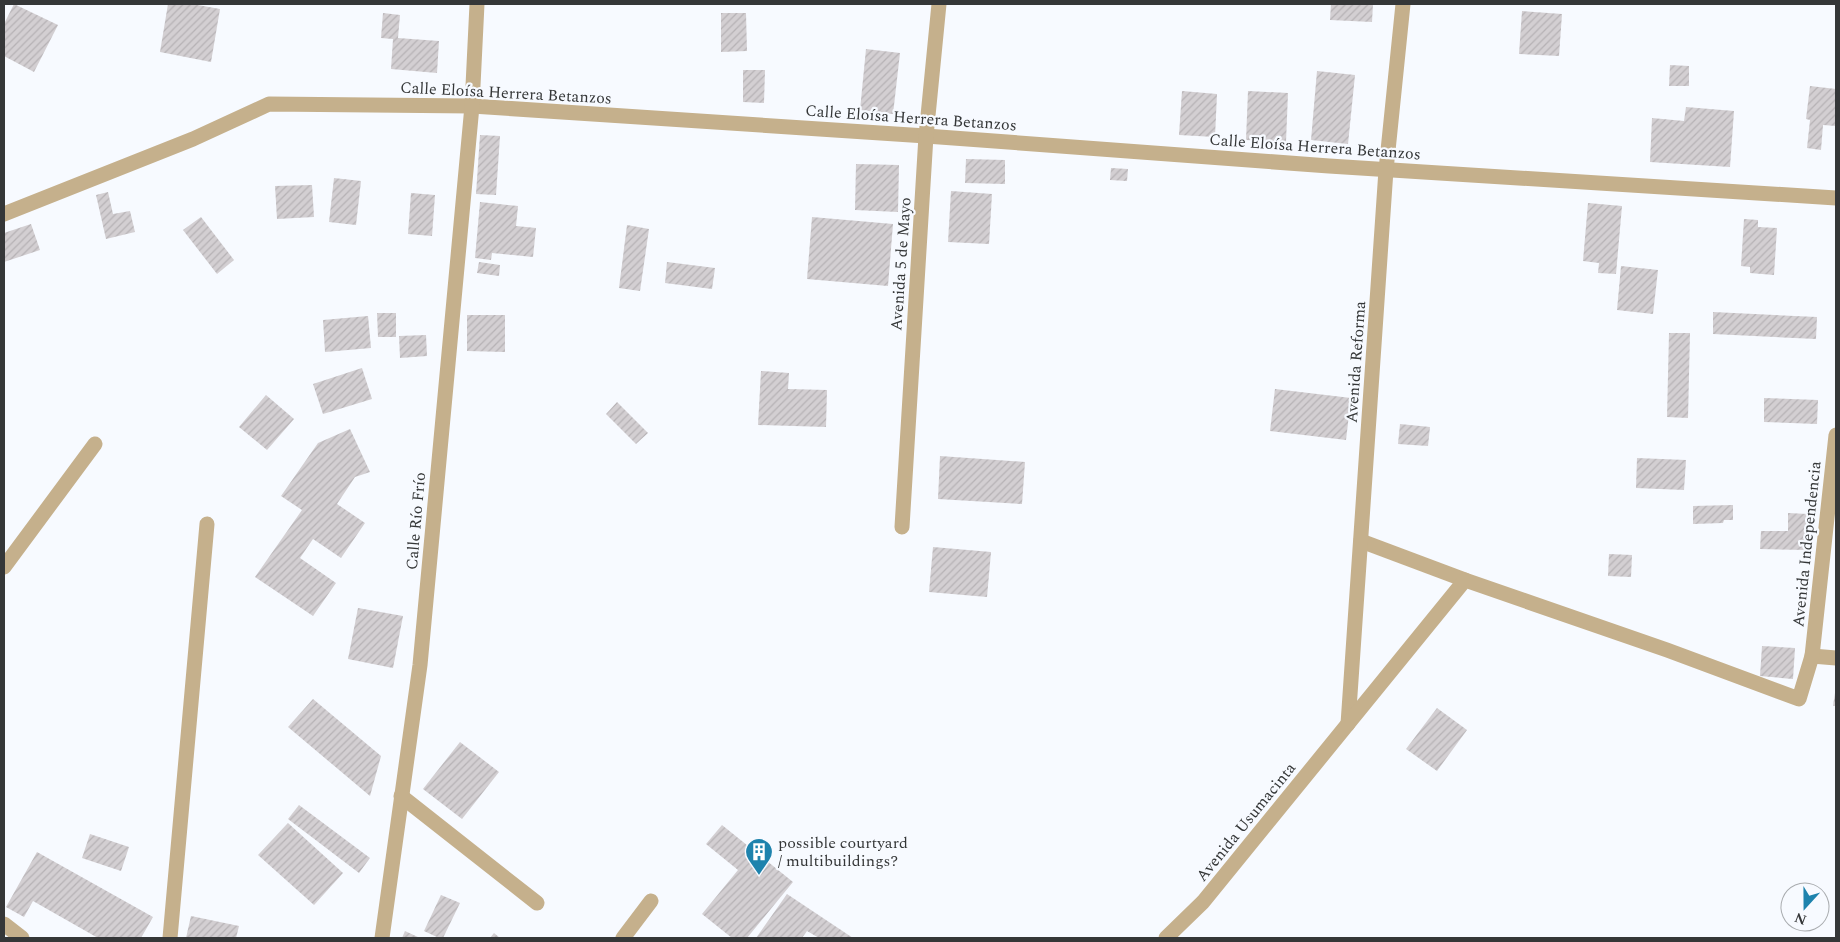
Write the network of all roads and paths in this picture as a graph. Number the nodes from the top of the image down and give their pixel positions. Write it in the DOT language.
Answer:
graph roads {
  1 [pos="477,4"];
  2 [pos="939,4"];
  3 [pos="1403,4"];
  4 [pos="472,106"];
  5 [pos="926,136"];
  6 [pos="1386,170"];
  7 [pos="1836,198"];
  8 [pos="4,214"];
  9 [pos="1836,435"];
  10 [pos="95,444"];
  11 [pos="207,524"];
  12 [pos="902,528"];
  13 [pos="1361,541"];
  14 [pos="4,566"];
  15 [pos="1466,580"];
  16 [pos="1812,656"];
  17 [pos="1836,658"];
  18 [pos="1348,724"];
  19 [pos="401,796"];
  20 [pos="651,901"];
  21 [pos="537,902"];
  22 [pos="4,924"];
  23 [pos="22,938"];
  24 [pos="170,938"];
  25 [pos="382,938"];
  26 [pos="623,938"];
  27 [pos="1166,938"];
  1 -- 4 [label="street, Calle Río Frío"];
  2 -- 5 [label="street, Avenida 5 de Mayo"];
  3 -- 6 [label="street, Avenida Reforma"];
  4 -- 5 [label="street, Calle Eloísa Herrera Betanzos"];
  4 -- 8 [label="street, Calle Eloísa Herrera Betanzos"];
  4 -- 19 [label="street, Calle Río Frío"];
  5 -- 6 [label="street, Calle Eloísa Herrera Betanzos"];
  5 -- 12 [label="street, Avenida 5 de Mayo"];
  6 -- 7 [label="street, Calle Eloísa Herrera Betanzos"];
  6 -- 13 [label="street, Avenida Reforma"];
  9 -- 16 [label="street, Avenida Independencia"];
  10 -- 14 [label="street"];
  11 -- 24 [label="street"];
  13 -- 15 [label="street"];
  13 -- 18 [label="street, Avenida Reforma"];
  15 -- 16 [label="street, Avenida Independencia"];
  15 -- 18 [label="street, Avenida Usumacinta"];
  16 -- 17 [label="street"];
  18 -- 27 [label="street, Avenida Usumacinta"];
  19 -- 21 [label="street"];
  19 -- 25 [label="street, Calle Río Frío"];
  20 -- 26 [label="street"];
  22 -- 23 [label="street"];
}
